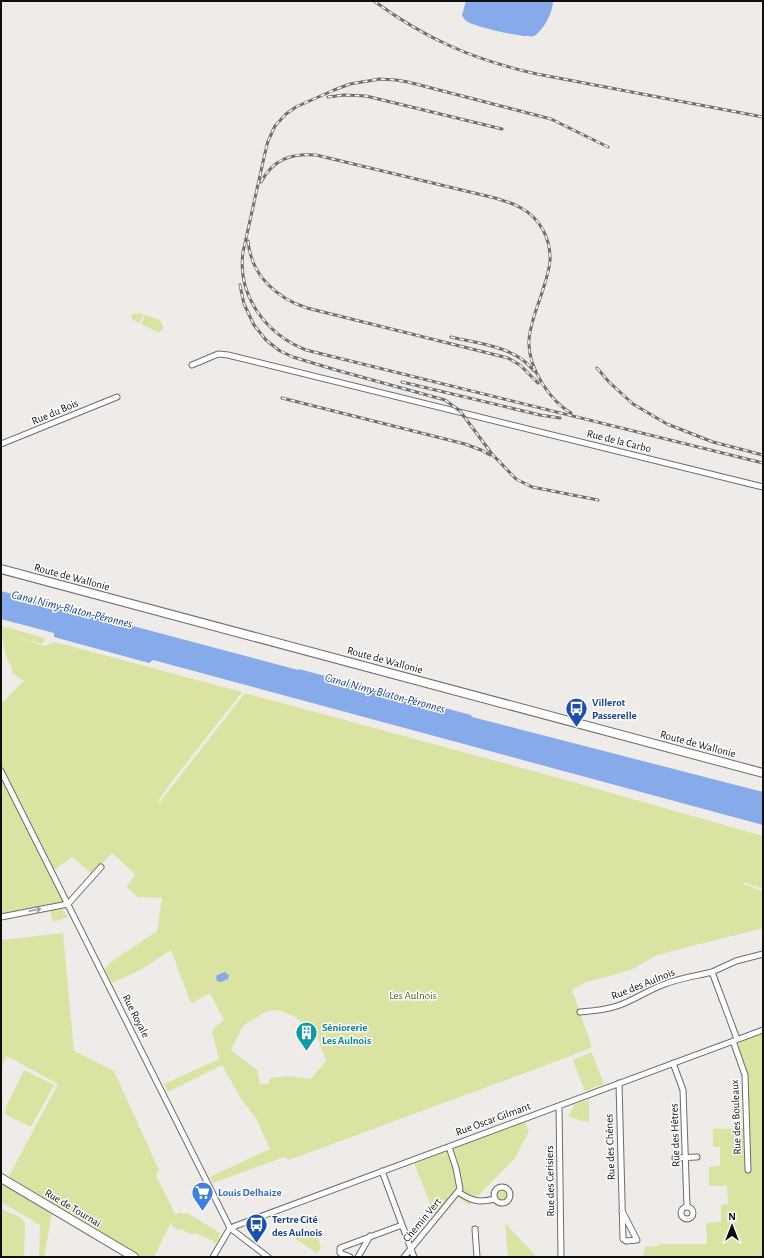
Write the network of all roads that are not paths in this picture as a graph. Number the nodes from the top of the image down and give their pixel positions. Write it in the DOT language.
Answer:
graph roads {
  1 [pos="192,366"];
  2 [pos="117,397"];
  3 [pos="1,444"];
  4 [pos="763,486"];
  5 [pos="1,569"];
  6 [pos="1,771"];
  7 [pos="763,773"];
  8 [pos="101,867"];
  9 [pos="68,904"];
  10 [pos="1,917"];
  11 [pos="763,954"];
  12 [pos="712,972"];
  13 [pos="580,1012"];
  14 [pos="763,1030"];
  15 [pos="735,1040"];
  16 [pos="673,1063"];
  17 [pos="618,1083"];
  18 [pos="559,1106"];
  19 [pos="449,1146"];
  20 [pos="686,1157"];
  21 [pos="697,1157"];
  22 [pos="675,1158"];
  23 [pos="748,1170"];
  24 [pos="382,1171"];
  25 [pos="1,1178"];
  26 [pos="457,1194"];
  27 [pos="495,1198"];
  28 [pos="687,1207"];
  29 [pos="622,1211"];
  30 [pos="402,1225"];
  31 [pos="230,1228"];
  32 [pos="475,1229"];
  33 [pos="370,1236"];
  34 [pos="411,1249"];
  35 [pos="134,1257"];
  36 [pos="214,1257"];
  37 [pos="268,1257"];
  38 [pos="350,1257"];
  39 [pos="358,1257"];
  40 [pos="404,1257"];
  41 [pos="414,1257"];
  42 [pos="477,1257"];
  43 [pos="561,1257"];
  1 -- 4 [label="street, Rue de la Carbo"];
  2 -- 3 [label="street, Rue du Bois"];
  5 -- 7 [label="main road, Route de Wallonie"];
  6 -- 9 [label="street, Rue Royale"];
  8 -- 9 [label="street"];
  10 -- 9 [label="street, one-way"];
  9 -- 31 [label="street, Rue Royale"];
  11 -- 12 [label="street, Rue des Aulnois"];
  12 -- 13 [label="street, Rue des Aulnois"];
  12 -- 15 [label="street"];
  14 -- 15 [label="street, Rue Oscar Gilmant"];
  15 -- 16 [label="street, Rue Oscar Gilmant"];
  15 -- 23 [label="street, Rue des Bouleaux"];
  16 -- 17 [label="street, Rue Oscar Gilmant"];
  16 -- 20 [label="street, Rue des Hêtres"];
  17 -- 18 [label="street, Rue Oscar Gilmant"];
  17 -- 29 [label="street, Rue des Chênes"];
  18 -- 19 [label="street, Rue Oscar Gilmant"];
  18 -- 43 [label="street, Rue des Cerisiers"];
  19 -- 24 [label="street, Rue Oscar Gilmant"];
  19 -- 26 [label="street"];
  20 -- 21 [label="street"];
  20 -- 22 [label="street"];
  20 -- 28 [label="street, Rue des Hêtres"];
  24 -- 30 [label="street"];
  24 -- 31 [label="street, Rue Oscar Gilmant"];
  25 -- 35 [label="main road, Rue de Tournai"];
  26 -- 27 [label="street"];
  26 -- 34 [label="street, Chemin Vert"];
  29 -- 29 [label="street, Rue des Chênes"];
  30 -- 33 [label="street"];
  30 -- 34 [label="street"];
  31 -- 36 [label="street"];
  31 -- 37 [label="street, Rue Royale"];
  32 -- 42 [label="street"];
  33 -- 38 [label="street"];
  33 -- 39 [label="street"];
  34 -- 40 [label="street, Chemin Vert"];
  34 -- 41 [label="street"];
}
